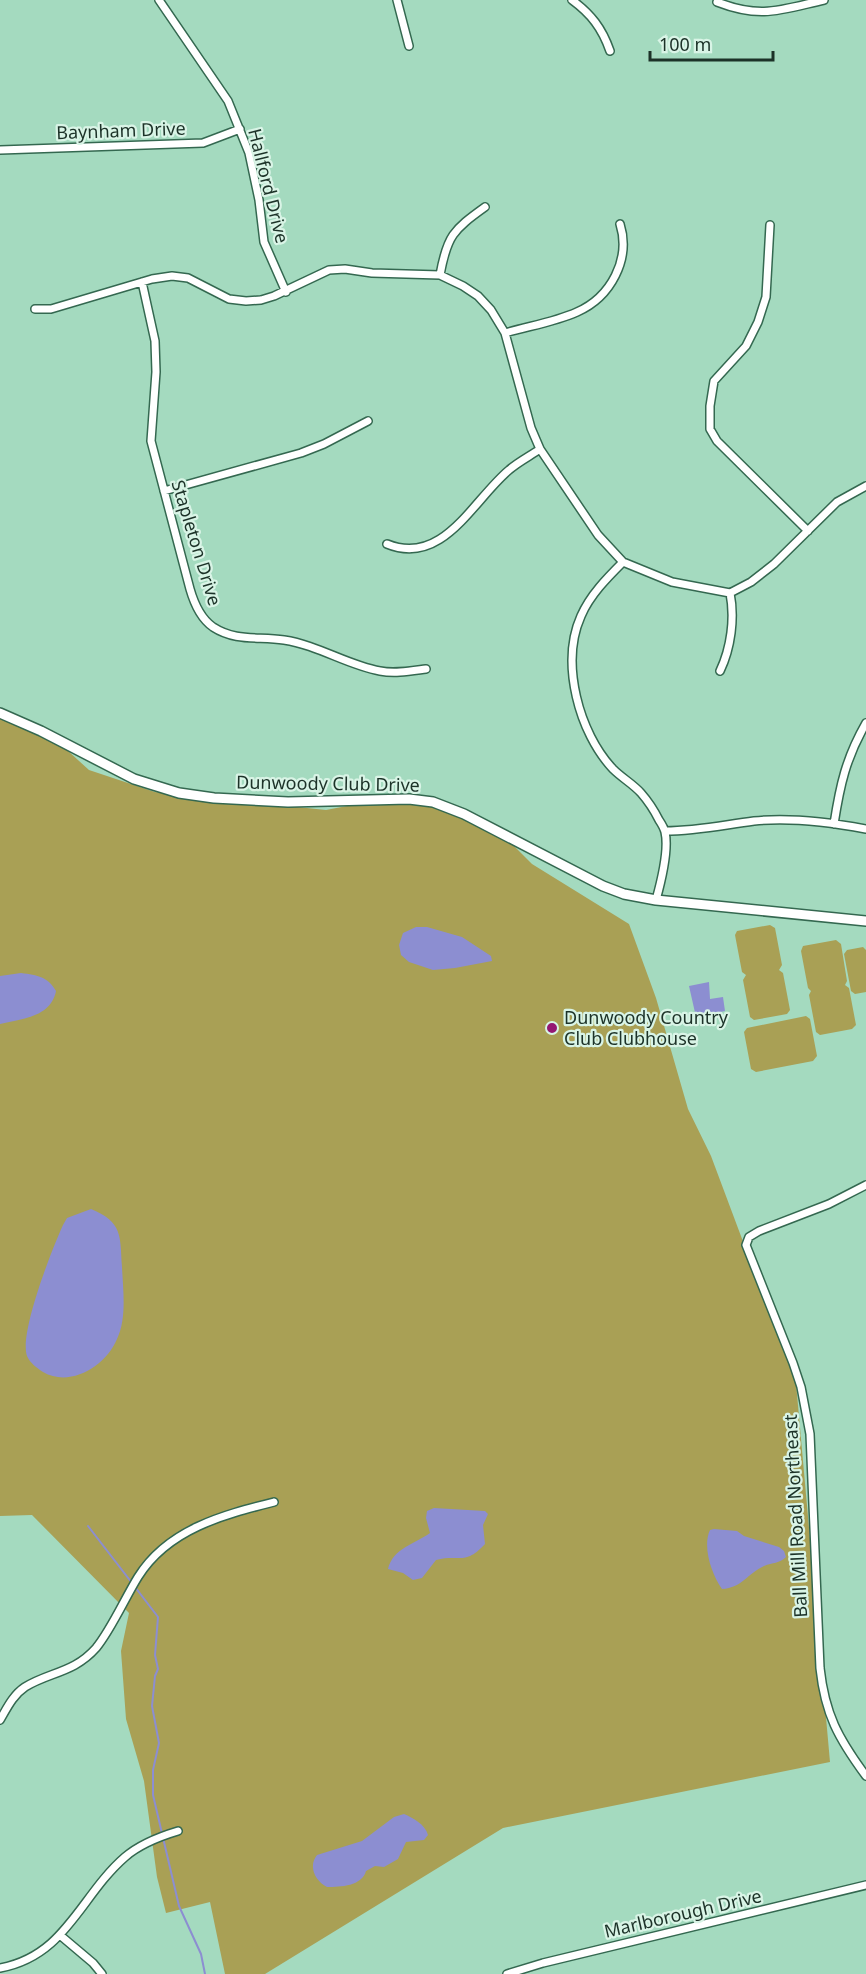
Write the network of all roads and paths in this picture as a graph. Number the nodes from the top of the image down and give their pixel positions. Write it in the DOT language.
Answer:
graph roads {
  1 [pos="159,0"];
  2 [pos="397,0"];
  3 [pos="572,0"];
  4 [pos="824,0"];
  5 [pos="717,2"];
  6 [pos="409,46"];
  7 [pos="610,51"];
  8 [pos="240,129"];
  9 [pos="0,150"];
  10 [pos="485,207"];
  11 [pos="620,224"];
  12 [pos="770,225"];
  13 [pos="440,275"];
  14 [pos="142,282"];
  15 [pos="286,292"];
  16 [pos="35,309"];
  17 [pos="505,333"];
  18 [pos="368,421"];
  19 [pos="540,449"];
  20 [pos="866,486"];
  21 [pos="164,491"];
  22 [pos="808,531"];
  23 [pos="387,544"];
  24 [pos="622,562"];
  25 [pos="730,593"];
  26 [pos="426,669"];
  27 [pos="720,671"];
  28 [pos="0,713"];
  29 [pos="866,723"];
  30 [pos="834,824"];
  31 [pos="866,829"];
  32 [pos="665,831"];
  33 [pos="656,900"];
  34 [pos="866,921"];
  35 [pos="866,1185"];
  36 [pos="274,1502"];
  37 [pos="0,1720"];
  38 [pos="866,1776"];
  39 [pos="178,1831"];
  40 [pos="866,1885"];
  41 [pos="61,1936"];
  42 [pos="0,1968"];
  43 [pos="102,1974"];
  44 [pos="507,1974"];
  1 -- 8 [label="street, Hallford Drive"];
  2 -- 6 [label="street"];
  3 -- 7 [label="street"];
  4 -- 5 [label="street"];
  8 -- 9 [label="street, Baynham Drive"];
  8 -- 15 [label="street, Hallford Drive"];
  10 -- 13 [label="street"];
  11 -- 17 [label="street"];
  12 -- 22 [label="street"];
  13 -- 15 [label="street"];
  13 -- 17 [label="street"];
  14 -- 15 [label="street"];
  14 -- 16 [label="street"];
  14 -- 21 [label="street, Stapleton Drive"];
  17 -- 19 [label="street"];
  18 -- 21 [label="street"];
  19 -- 23 [label="street"];
  19 -- 24 [label="street"];
  20 -- 22 [label="street"];
  21 -- 26 [label="street, Stapleton Drive"];
  22 -- 25 [label="street"];
  24 -- 25 [label="street"];
  24 -- 32 [label="street"];
  25 -- 27 [label="street"];
  28 -- 33 [label="street, Dunwoody Club Drive"];
  29 -- 30 [label="street"];
  30 -- 31 [label="street"];
  30 -- 32 [label="street"];
  32 -- 33 [label="street"];
  33 -- 34 [label="street, Dunwoody Club Drive"];
  35 -- 38 [label="street, Ball Mill Road Northeast"];
  36 -- 37 [label="street"];
  39 -- 41 [label="street"];
  40 -- 44 [label="street, Marlborough Drive"];
  41 -- 42 [label="street"];
  41 -- 43 [label="street"];
}
